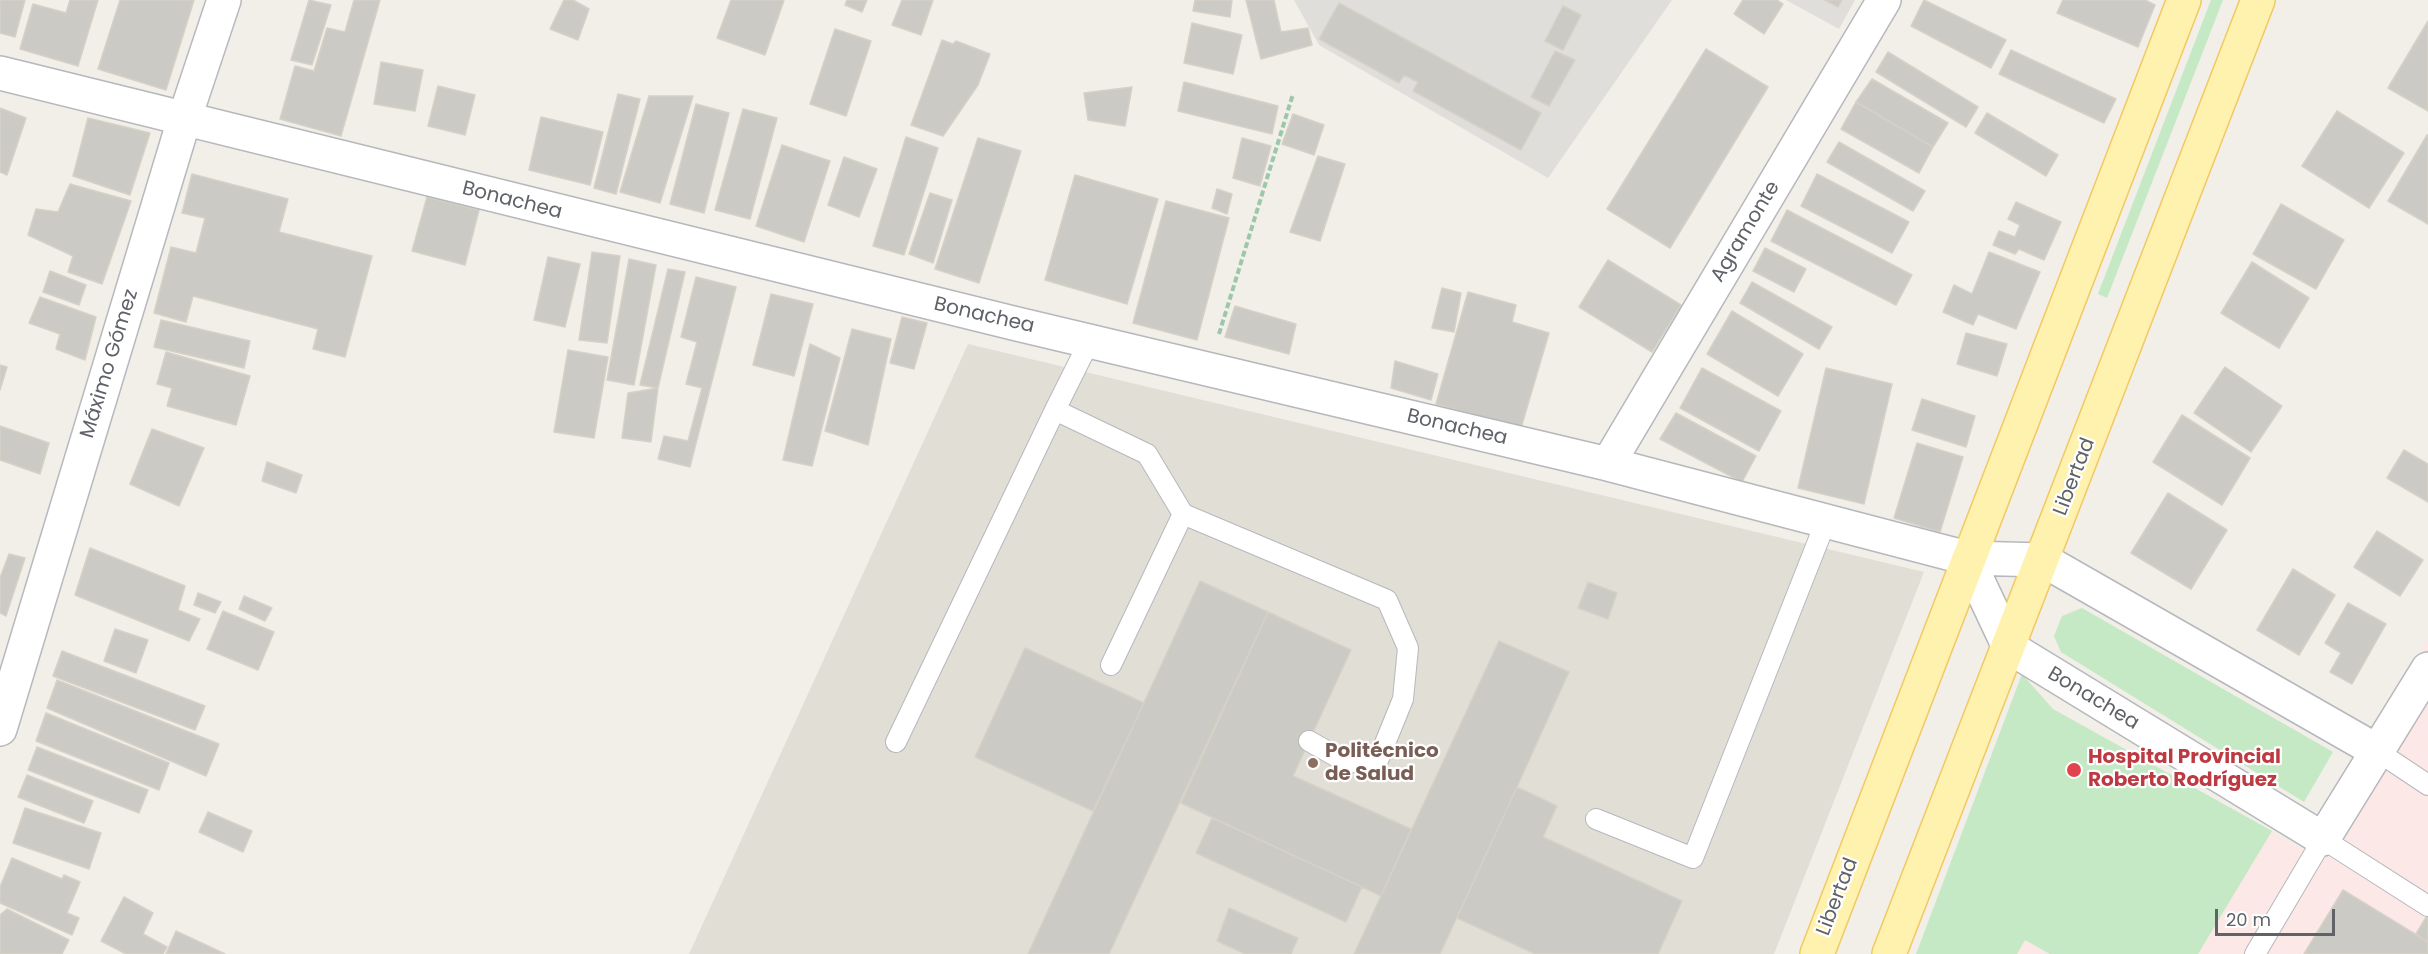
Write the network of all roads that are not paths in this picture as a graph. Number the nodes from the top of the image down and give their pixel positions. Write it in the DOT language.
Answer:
graph roads {
  1 [pos="224,0"];
  2 [pos="1884,0"];
  3 [pos="2184,0"];
  4 [pos="2258,0"];
  5 [pos="0,73"];
  6 [pos="184,120"];
  7 [pos="1090,340"];
  8 [pos="1055,410"];
  9 [pos="1608,464"];
  10 [pos="1183,514"];
  11 [pos="1826,521"];
  12 [pos="1967,558"];
  13 [pos="2043,560"];
  14 [pos="2009,647"];
  15 [pos="1111,665"];
  16 [pos="2428,669"];
  17 [pos="0,729"];
  18 [pos="1309,741"];
  19 [pos="896,742"];
  20 [pos="2377,751"];
  21 [pos="2428,785"];
  22 [pos="1596,819"];
  23 [pos="2323,839"];
  24 [pos="2428,906"];
  25 [pos="1817,954"];
  26 [pos="1889,954"];
  27 [pos="2255,954"];
  1 -- 6 [label="street, Máximo Gómez"];
  2 -- 9 [label="street, Agramonte"];
  3 -- 12 [label="main road, Libertad"];
  4 -- 13 [label="main road, Libertad"];
  5 -- 6 [label="street, Bonachea"];
  6 -- 7 [label="street, Bonachea"];
  6 -- 17 [label="street, Máximo Gómez"];
  7 -- 8 [label="lane"];
  7 -- 9 [label="street, Bonachea"];
  8 -- 10 [label="lane"];
  8 -- 19 [label="lane"];
  9 -- 11 [label="street, Bonachea"];
  10 -- 15 [label="lane"];
  10 -- 18 [label="lane"];
  11 -- 12 [label="street, Bonachea"];
  11 -- 22 [label="lane"];
  12 -- 13 [label="street, Bonachea"];
  12 -- 14 [label="street"];
  12 -- 25 [label="main road, Libertad"];
  13 -- 14 [label="main road, Libertad"];
  13 -- 20 [label="street, Bonachea"];
  14 -- 23 [label="street, Bonachea"];
  14 -- 26 [label="main road, Libertad"];
  16 -- 20 [label="street"];
  20 -- 21 [label="lane"];
  20 -- 23 [label="street"];
  23 -- 24 [label="lane"];
  23 -- 27 [label="lane"];
}
